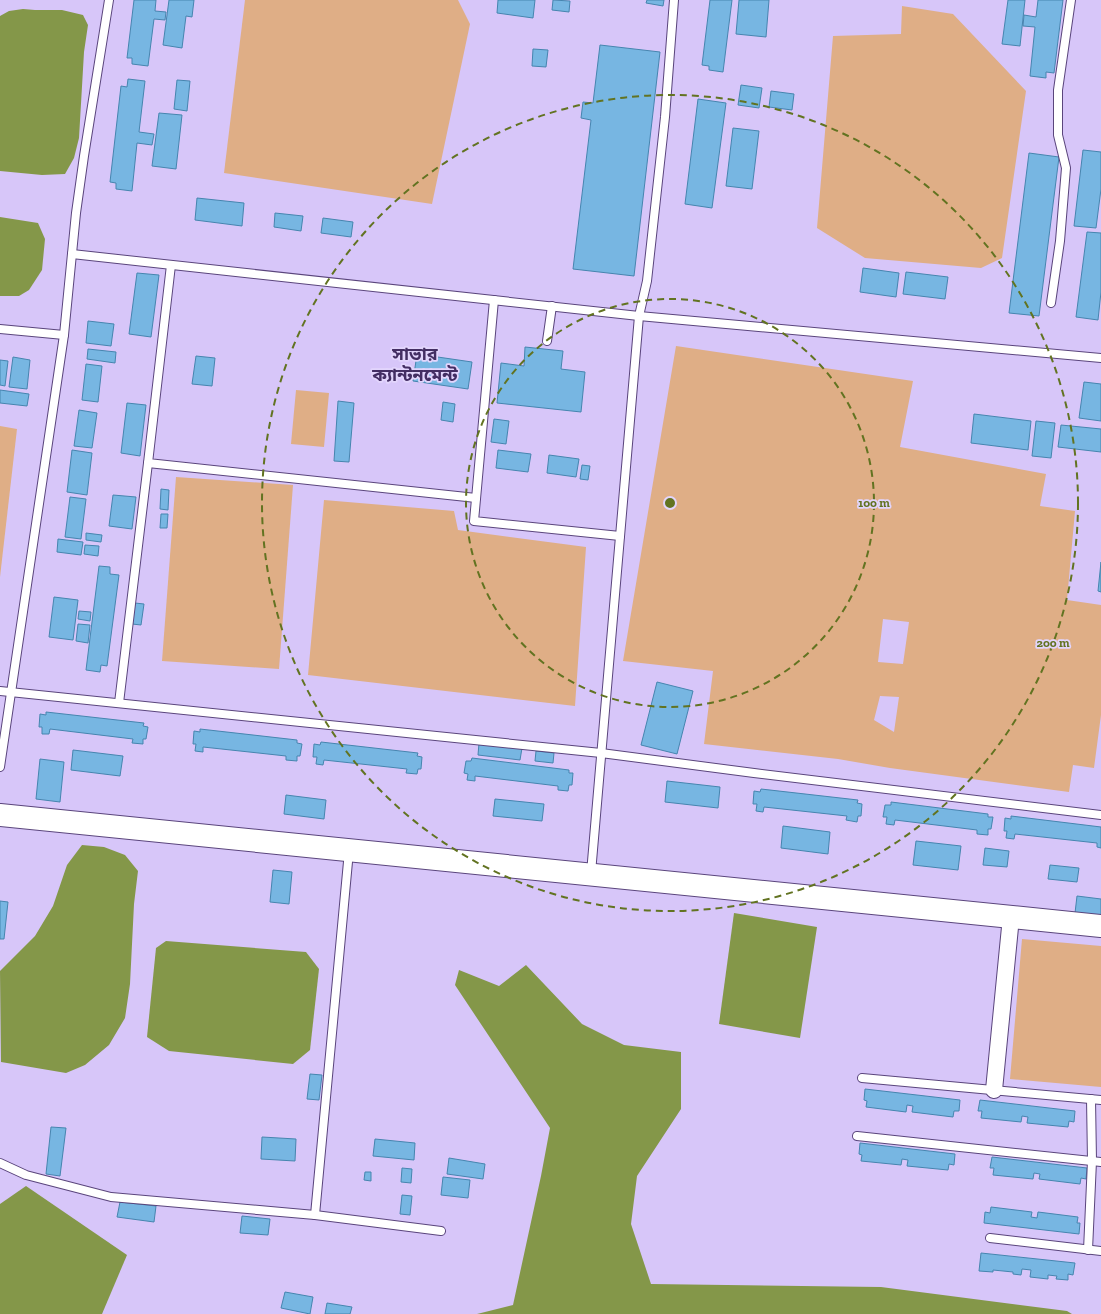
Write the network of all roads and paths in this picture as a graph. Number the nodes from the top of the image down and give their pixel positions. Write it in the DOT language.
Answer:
graph roads {
  1 [pos="109,0"];
  2 [pos="674,0"];
  3 [pos="1070,0"];
  4 [pos="72,254"];
  5 [pos="171,265"];
  6 [pos="494,300"];
  7 [pos="1051,303"];
  8 [pos="552,306"];
  9 [pos="639,316"];
  10 [pos="0,329"];
  11 [pos="64,335"];
  12 [pos="547,341"];
  13 [pos="1101,358"];
  14 [pos="148,463"];
  15 [pos="476,498"];
  16 [pos="620,536"];
  17 [pos="0,691"];
  18 [pos="11,693"];
  19 [pos="119,703"];
  20 [pos="602,753"];
  21 [pos="0,767"];
  22 [pos="0,815"];
  23 [pos="1101,815"];
  24 [pos="349,850"];
  25 [pos="591,875"];
  26 [pos="1010,917"];
  27 [pos="1101,926"];
  28 [pos="862,1078"];
  29 [pos="994,1090"];
  30 [pos="1091,1099"];
  31 [pos="1101,1100"];
  32 [pos="857,1136"];
  33 [pos="1092,1161"];
  34 [pos="1101,1162"];
  35 [pos="0,1163"];
  36 [pos="315,1215"];
  37 [pos="440,1231"];
  38 [pos="990,1238"];
  39 [pos="1088,1250"];
  40 [pos="1101,1251"];
  1 -- 4 [label="lane"];
  2 -- 9 [label="lane"];
  3 -- 7 [label="lane"];
  4 -- 5 [label="lane"];
  4 -- 11 [label="lane"];
  5 -- 6 [label="lane"];
  5 -- 14 [label="lane"];
  6 -- 8 [label="lane"];
  6 -- 15 [label="lane"];
  8 -- 9 [label="lane"];
  8 -- 12 [label="lane"];
  9 -- 13 [label="lane"];
  9 -- 16 [label="lane"];
  10 -- 11 [label="lane"];
  11 -- 18 [label="lane"];
  14 -- 15 [label="lane"];
  14 -- 19 [label="lane"];
  15 -- 16 [label="lane"];
  16 -- 20 [label="lane"];
  17 -- 18 [label="lane"];
  18 -- 19 [label="lane"];
  18 -- 21 [label="lane"];
  19 -- 20 [label="lane"];
  20 -- 23 [label="lane"];
  20 -- 25 [label="lane"];
  22 -- 24 [label="street"];
  24 -- 25 [label="street"];
  24 -- 36 [label="lane"];
  25 -- 26 [label="street"];
  26 -- 27 [label="street"];
  26 -- 29 [label="street"];
  28 -- 29 [label="lane"];
  29 -- 30 [label="lane"];
  30 -- 31 [label="lane"];
  30 -- 33 [label="lane"];
  32 -- 33 [label="lane"];
  33 -- 34 [label="lane"];
  33 -- 39 [label="lane"];
  35 -- 36 [label="lane"];
  36 -- 37 [label="lane"];
  38 -- 39 [label="lane"];
  39 -- 40 [label="lane"];
}
